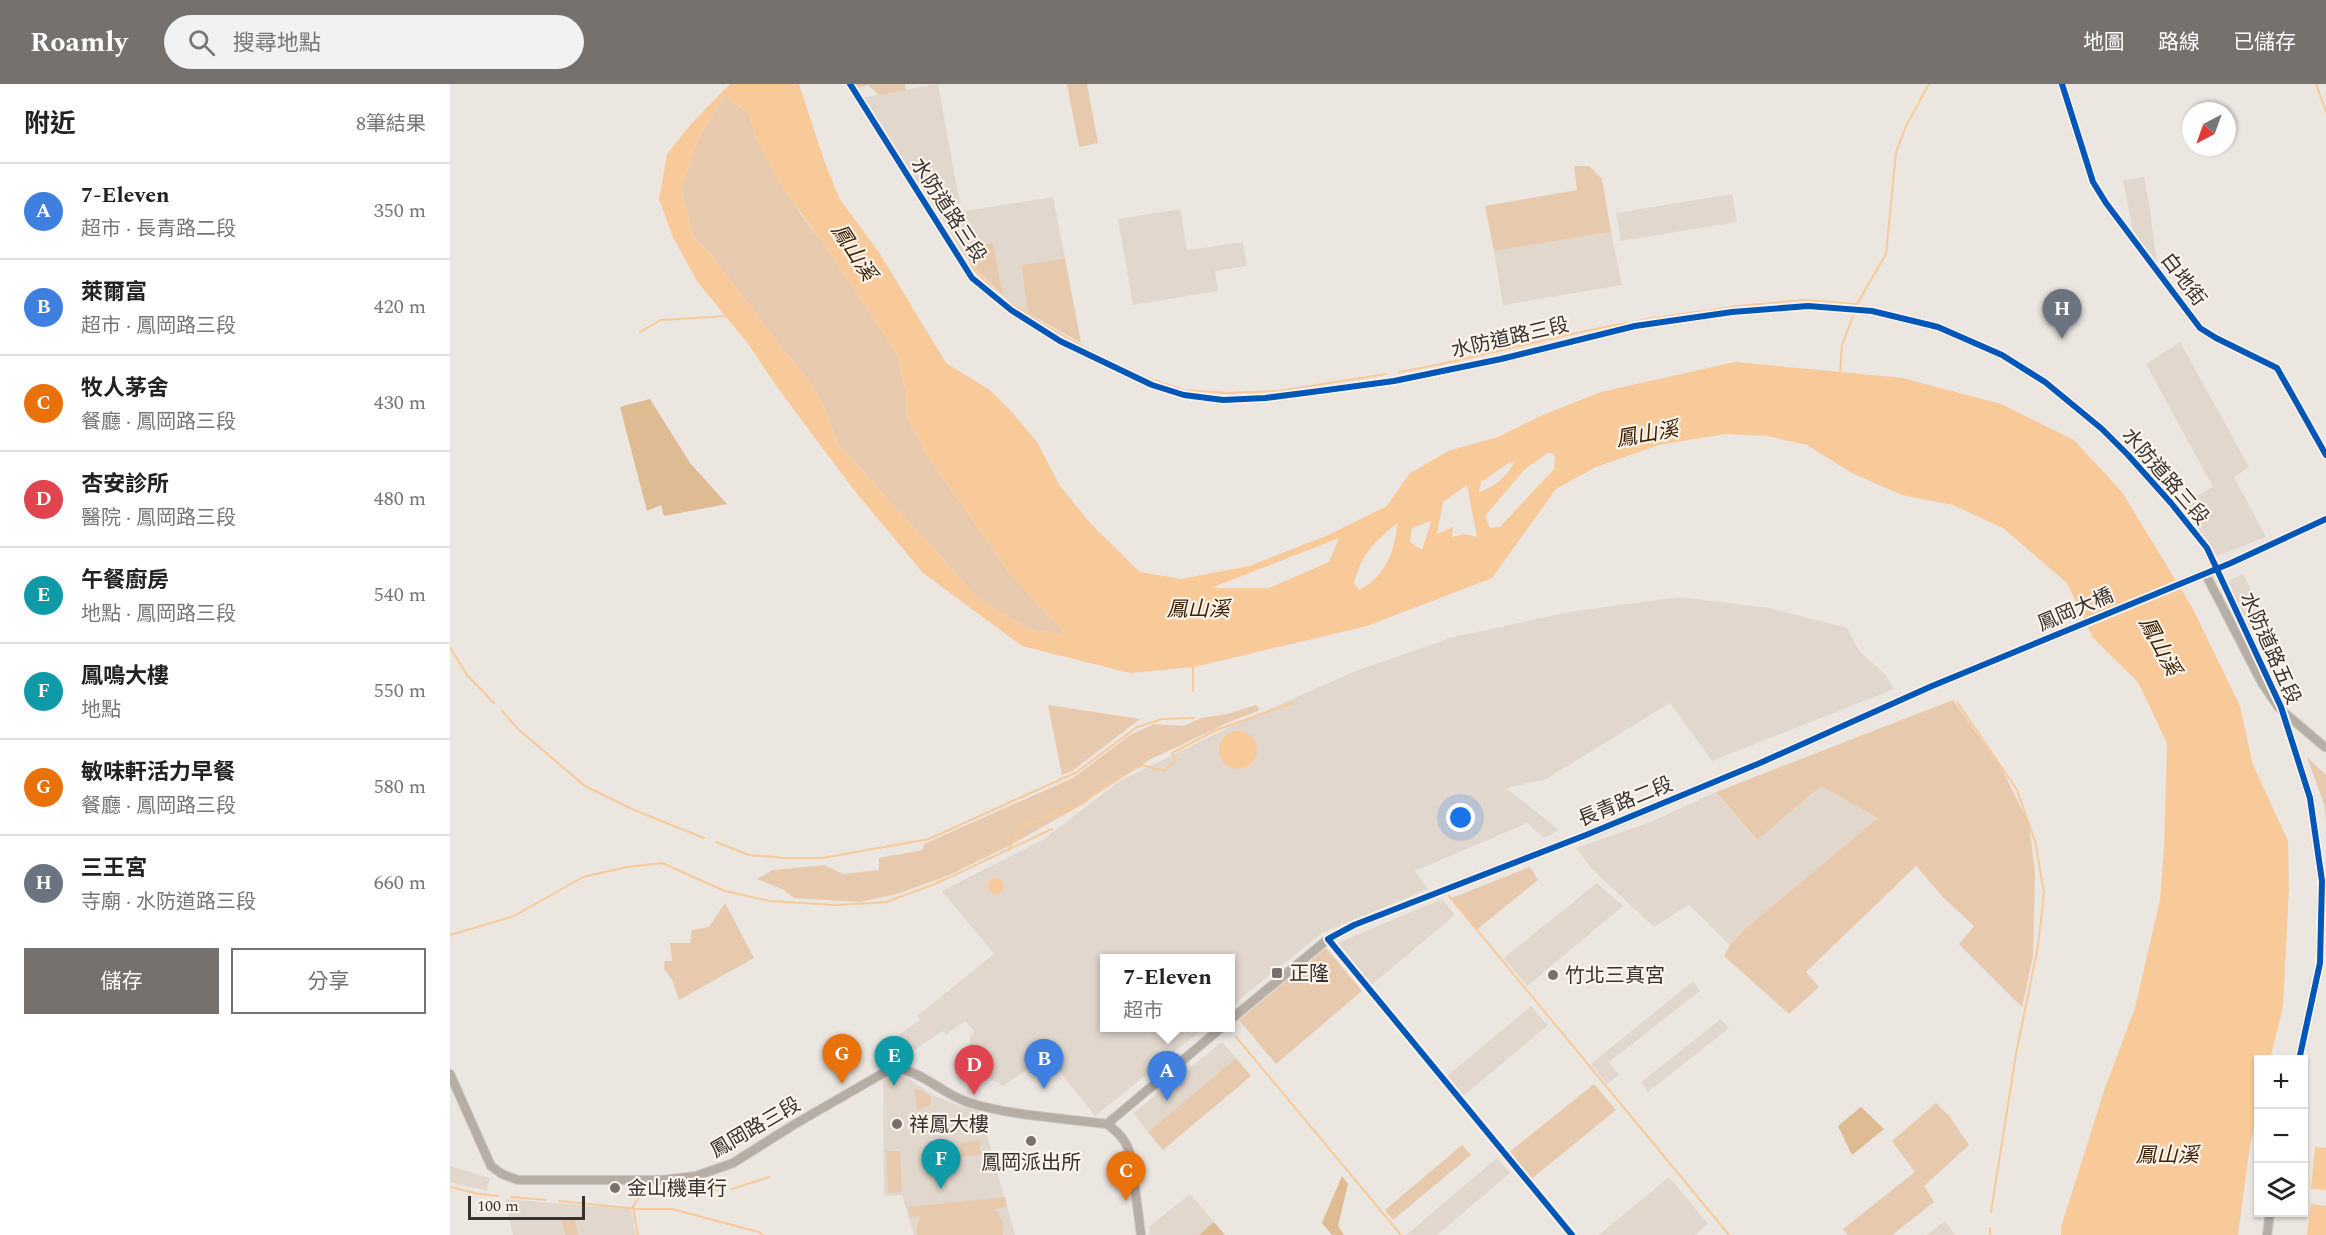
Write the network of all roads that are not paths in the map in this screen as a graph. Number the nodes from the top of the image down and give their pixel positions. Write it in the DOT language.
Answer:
graph roads {
  1 [pos="850,84"];
  2 [pos="2062,84"];
  3 [pos="2326,455"];
  4 [pos="2326,519"];
  5 [pos="2217,570"];
  6 [pos="2205,573"];
  7 [pos="1932,686"];
  8 [pos="2326,748"];
  9 [pos="2323,964"];
  10 [pos="1235,1016"];
  11 [pos="1216,1032"];
  12 [pos="2300,1055"];
  13 [pos="450,1074"];
  14 [pos="1107,1124"];
  15 [pos="2269,1217"];
  16 [pos="1141,1235"];
  17 [pos="2267,1235"];
  1 -- 5 [label="street, 水防道路三段"];
  2 -- 3 [label="street, 白地街"];
  4 -- 6 [label="street, 鳳岡大橋, bridge"];
  5 -- 9 [label="street, 水防道路五段"];
  6 -- 7 [label="street, 鳳岡大橋, bridge"];
  6 -- 8 [label="street, bridge"];
  7 -- 10 [label="street, 長青路二段"];
  9 -- 12 [label="street, 水防道路五段"];
  11 -- 14 [label="street"];
  13 -- 14 [label="street, 鳳岡路三段"];
  14 -- 16 [label="street"];
  15 -- 17 [label="street"];
}
